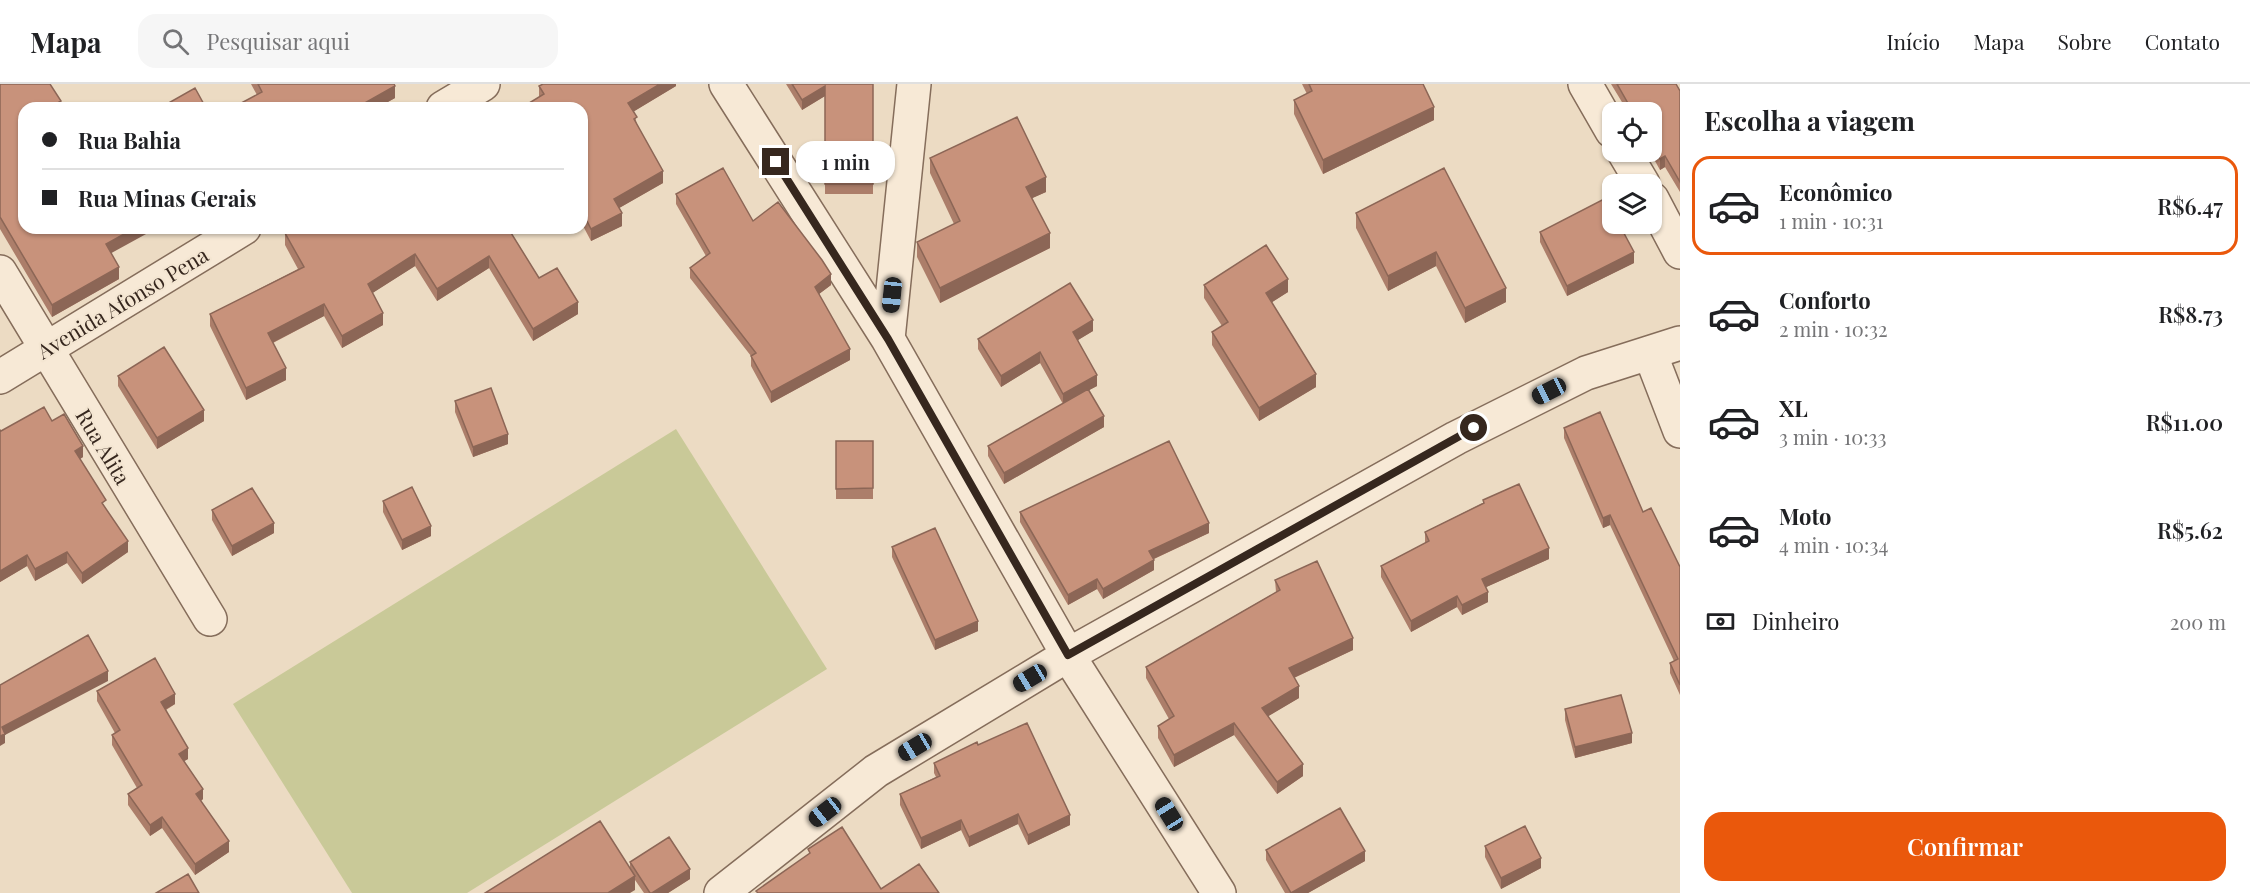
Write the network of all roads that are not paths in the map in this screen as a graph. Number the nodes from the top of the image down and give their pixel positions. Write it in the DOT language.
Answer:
graph roads {
  1 [pos="483,84"];
  2 [pos="726,84"];
  3 [pos="914,84"];
  4 [pos="1585,84"];
  5 [pos="454,102"];
  6 [pos="1602,114"];
  7 [pos="1662,218"];
  8 [pos="234,234"];
  9 [pos="1680,252"];
  10 [pos="0,272"];
  11 [pos="888,339"];
  12 [pos="44,348"];
  13 [pos="1665,348"];
  14 [pos="0,377"];
  15 [pos="1680,431"];
  16 [pos="210,619"];
  17 [pos="1068,655"];
  18 [pos="722,893"];
  19 [pos="1219,893"];
  1 -- 5 [label="street"];
  2 -- 11 [label="street"];
  3 -- 11 [label="street"];
  4 -- 6 [label="street"];
  7 -- 9 [label="street"];
  8 -- 12 [label="street, Avenida Afonso Pena"];
  10 -- 12 [label="street, Rua Alita"];
  11 -- 17 [label="street"];
  12 -- 14 [label="street, Avenida Afonso Pena"];
  12 -- 16 [label="street, Rua Alita"];
  13 -- 15 [label="street"];
  13 -- 17 [label="street"];
  17 -- 18 [label="street"];
  17 -- 19 [label="street"];
}
